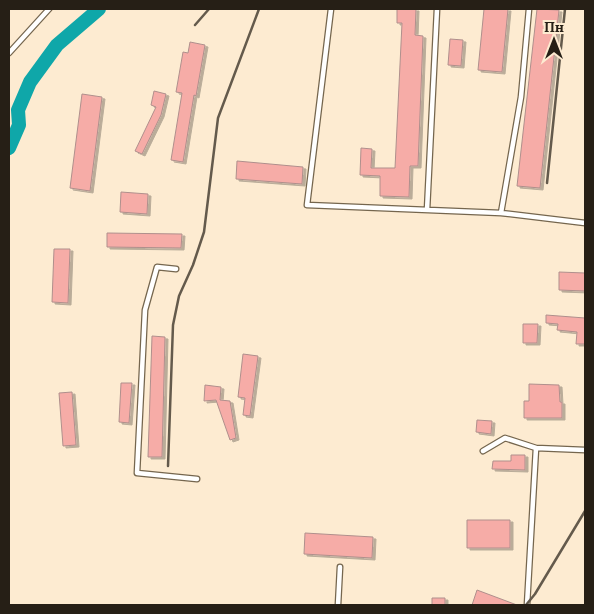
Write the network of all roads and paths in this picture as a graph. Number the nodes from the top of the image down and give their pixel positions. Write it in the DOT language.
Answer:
graph roads {
  1 [pos="49,9"];
  2 [pos="332,9"];
  3 [pos="437,9"];
  4 [pos="529,9"];
  5 [pos="9,53"];
  6 [pos="428,210"];
  7 [pos="501,213"];
  8 [pos="585,223"];
  9 [pos="176,268"];
  10 [pos="536,448"];
  11 [pos="585,450"];
  12 [pos="483,451"];
  13 [pos="198,479"];
  14 [pos="340,567"];
  15 [pos="338,605"];
  16 [pos="527,605"];
  1 -- 5 [label="lane"];
  2 -- 6 [label="lane"];
  3 -- 6 [label="lane"];
  4 -- 7 [label="lane"];
  6 -- 7 [label="lane"];
  7 -- 8 [label="lane"];
  9 -- 13 [label="lane"];
  10 -- 11 [label="lane"];
  10 -- 12 [label="lane"];
  10 -- 16 [label="lane"];
  14 -- 15 [label="lane"];
}
